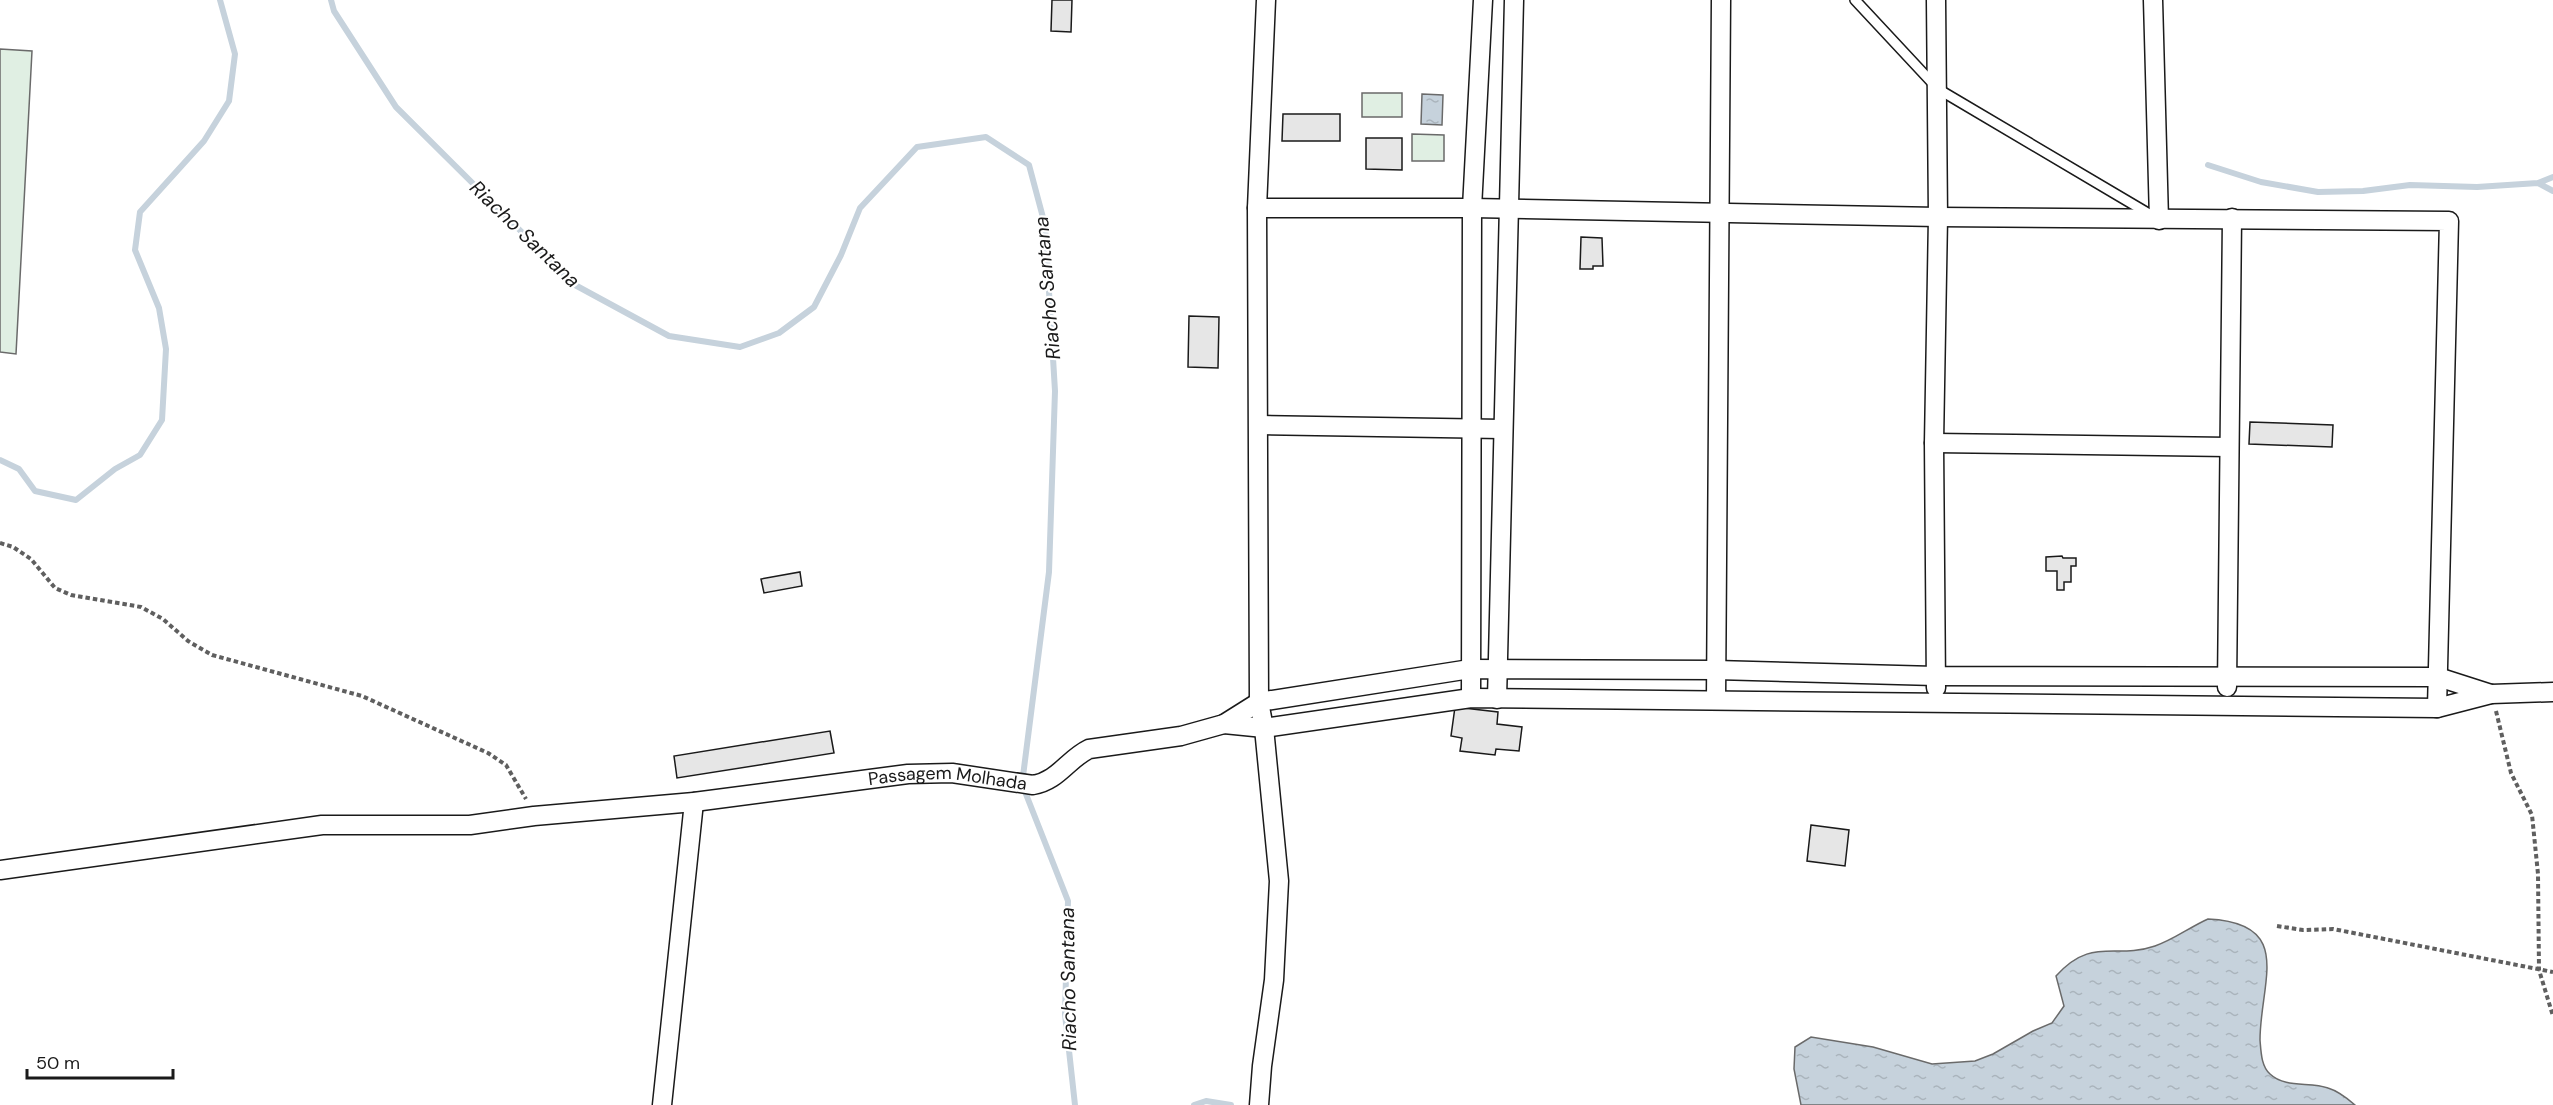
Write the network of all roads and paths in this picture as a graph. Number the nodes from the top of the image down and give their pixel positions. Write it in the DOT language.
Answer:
graph roads {
  1 [pos="1266,0"];
  2 [pos="1483,0"];
  3 [pos="1514,0"];
  4 [pos="1721,0"];
  5 [pos="1855,0"];
  6 [pos="1936,0"];
  7 [pos="2153,0"];
  8 [pos="1938,89"];
  9 [pos="1257,208"];
  10 [pos="1472,208"];
  11 [pos="1507,209"];
  12 [pos="1721,213"];
  13 [pos="1938,217"];
  14 [pos="2232,218"];
  15 [pos="2159,220"];
  16 [pos="1260,425"];
  17 [pos="1471,428"];
  18 [pos="1502,429"];
  19 [pos="1934,443"];
  20 [pos="2229,447"];
  21 [pos="0,543"];
  22 [pos="1470,669"];
  23 [pos="1497,670"];
  24 [pos="1716,670"];
  25 [pos="1935,676"];
  26 [pos="2228,677"];
  27 [pos="2438,677"];
  28 [pos="2553,693"];
  29 [pos="2491,694"];
  30 [pos="1471,698"];
  31 [pos="1497,699"];
  32 [pos="1716,700"];
  33 [pos="1259,702"];
  34 [pos="1937,702"];
  35 [pos="2227,704"];
  36 [pos="2437,708"];
  37 [pos="1224,724"];
  38 [pos="1264,729"];
  39 [pos="694,801"];
  40 [pos="534,816"];
  41 [pos="0,870"];
  42 [pos="2277,926"];
  43 [pos="2539,970"];
  44 [pos="2553,972"];
  45 [pos="2553,1016"];
  46 [pos="662,1105"];
  47 [pos="1259,1105"];
  1 -- 9 [label="street"];
  2 -- 10 [label="street"];
  3 -- 11 [label="street"];
  4 -- 12 [label="street"];
  5 -- 8 [label="lane"];
  6 -- 8 [label="street"];
  7 -- 15 [label="street"];
  8 -- 13 [label="street"];
  8 -- 15 [label="lane"];
  9 -- 10 [label="street"];
  9 -- 16 [label="street"];
  10 -- 11 [label="street"];
  10 -- 17 [label="street"];
  11 -- 12 [label="street"];
  11 -- 18 [label="street"];
  12 -- 13 [label="street"];
  12 -- 24 [label="street"];
  13 -- 15 [label="street"];
  13 -- 19 [label="street"];
  14 -- 15 [label="street"];
  14 -- 20 [label="street"];
  14 -- 27 [label="street"];
  16 -- 17 [label="street"];
  16 -- 33 [label="street"];
  17 -- 18 [label="street"];
  17 -- 22 [label="street"];
  18 -- 23 [label="street"];
  19 -- 20 [label="street"];
  19 -- 25 [label="street"];
  20 -- 26 [label="street"];
  21 -- 40 [label="path"];
  22 -- 23 [label="street"];
  22 -- 30 [label="street"];
  22 -- 33 [label="street"];
  23 -- 24 [label="street"];
  23 -- 31 [label="street"];
  24 -- 25 [label="street"];
  24 -- 32 [label="street"];
  25 -- 26 [label="street"];
  25 -- 34 [label="street"];
  26 -- 27 [label="street"];
  26 -- 35 [label="street"];
  27 -- 29 [label="street"];
  27 -- 36 [label="street"];
  28 -- 29 [label="street"];
  29 -- 36 [label="street"];
  29 -- 43 [label="path"];
  30 -- 31 [label="street"];
  30 -- 38 [label="street"];
  31 -- 32 [label="street"];
  32 -- 34 [label="street"];
  33 -- 37 [label="street"];
  33 -- 38 [label="street"];
  34 -- 35 [label="street"];
  35 -- 36 [label="street"];
  37 -- 38 [label="street"];
  37 -- 39 [label="street, Passagem Molhada"];
  38 -- 47 [label="street"];
  39 -- 40 [label="street, Passagem Molhada"];
  39 -- 46 [label="street"];
  40 -- 41 [label="street, Passagem Molhada"];
  42 -- 43 [label="path"];
  43 -- 44 [label="path"];
  43 -- 45 [label="path"];
}
